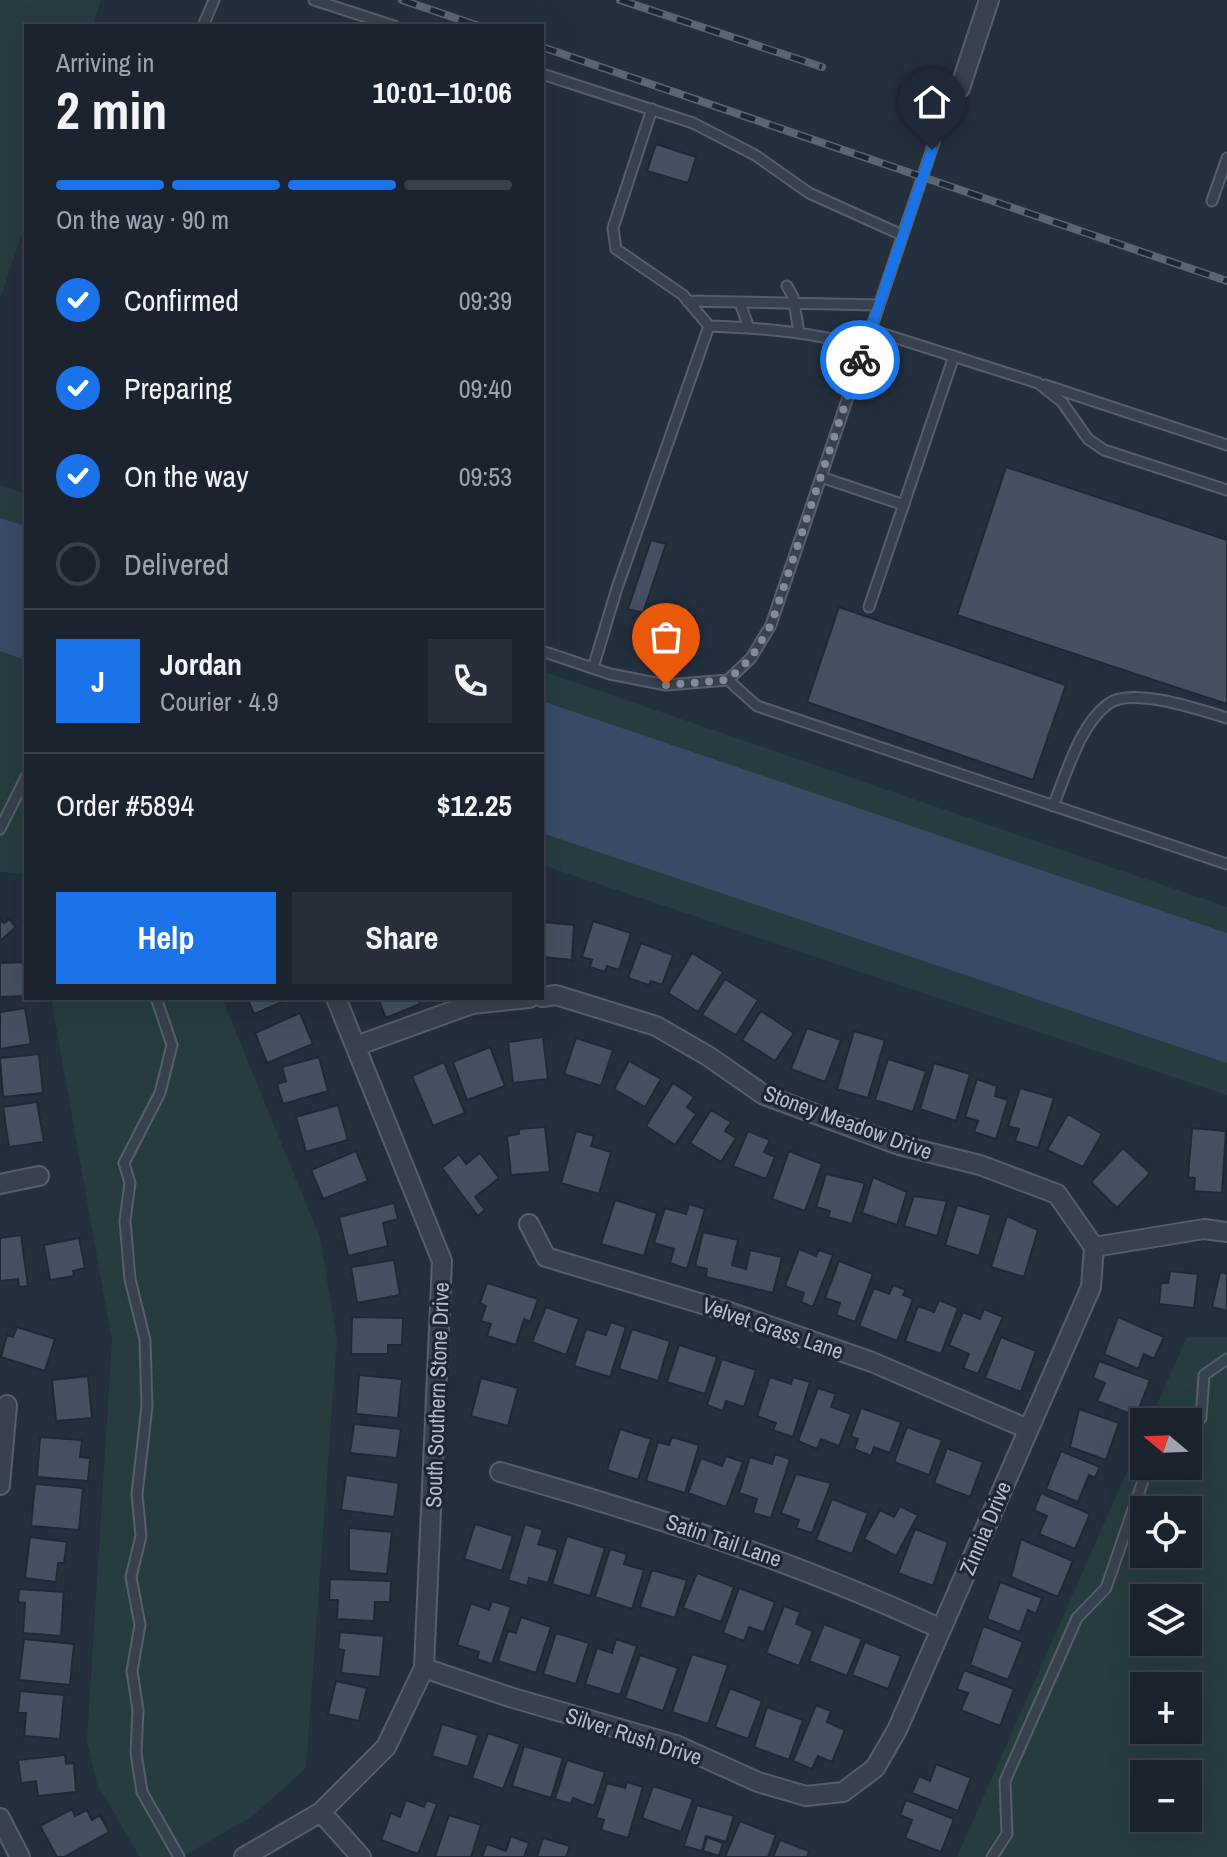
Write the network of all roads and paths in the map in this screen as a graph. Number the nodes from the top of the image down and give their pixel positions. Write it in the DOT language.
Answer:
graph roads {
  1 [pos="214,0"];
  2 [pos="314,0"];
  3 [pos="989,0"];
  4 [pos="204,24"];
  5 [pos="388,24"];
  6 [pos="544,75"];
  7 [pos="960,88"];
  8 [pos="652,109"];
  9 [pos="1227,158"];
  10 [pos="1212,201"];
  11 [pos="902,235"];
  12 [pos="787,286"];
  13 [pos="687,301"];
  14 [pos="740,303"];
  15 [pos="879,305"];
  16 [pos="795,306"];
  17 [pos="709,326"];
  18 [pos="749,328"];
  19 [pos="871,330"];
  20 [pos="799,332"];
  21 [pos="865,347"];
  22 [pos="954,356"];
  23 [pos="1038,383"];
  24 [pos="1227,445"];
  25 [pos="821,477"];
  26 [pos="1227,490"];
  27 [pos="904,505"];
  28 [pos="869,607"];
  29 [pos="544,652"];
  30 [pos="593,668"];
  31 [pos="728,680"];
  32 [pos="1227,718"];
  33 [pos="24,781"];
  34 [pos="1053,806"];
  35 [pos="0,829"];
  36 [pos="1227,864"];
  37 [pos="544,997"];
  38 [pos="157,1000"];
  39 [pos="337,1000"];
  40 [pos="510,1000"];
  41 [pos="356,1046"];
  42 [pos="39,1176"];
  43 [pos="0,1184"];
  44 [pos="529,1224"];
  45 [pos="1227,1232"];
  46 [pos="1094,1247"];
  47 [pos="1227,1359"];
  48 [pos="7,1405"];
  49 [pos="1202,1408"];
  50 [pos="1028,1429"];
  51 [pos="500,1472"];
  52 [pos="1143,1480"];
  53 [pos="0,1485"];
  54 [pos="941,1629"];
  55 [pos="424,1668"];
  56 [pos="843,1792"];
  57 [pos="321,1812"];
  58 [pos="2,1829"];
  59 [pos="20,1857"];
  60 [pos="179,1857"];
  61 [pos="244,1857"];
  62 [pos="361,1857"];
  63 [pos="992,1857"];
  1 -- 4 [label="lane"];
  2 -- 5 [label="lane"];
  3 -- 7 [label="street"];
  6 -- 8 [label="lane"];
  7 -- 11 [label="lane"];
  8 -- 11 [label="lane"];
  8 -- 13 [label="lane"];
  9 -- 10 [label="lane"];
  11 -- 15 [label="lane"];
  12 -- 16 [label="lane"];
  13 -- 14 [label="lane"];
  13 -- 17 [label="lane"];
  14 -- 16 [label="lane"];
  14 -- 18 [label="lane"];
  15 -- 16 [label="lane"];
  15 -- 19 [label="lane"];
  16 -- 20 [label="lane"];
  17 -- 18 [label="lane"];
  17 -- 30 [label="lane"];
  18 -- 20 [label="lane"];
  19 -- 21 [label="lane"];
  19 -- 22 [label="lane"];
  20 -- 21 [label="lane"];
  21 -- 25 [label="lane"];
  22 -- 23 [label="lane"];
  22 -- 27 [label="lane"];
  23 -- 24 [label="lane"];
  23 -- 26 [label="lane"];
  25 -- 27 [label="lane"];
  25 -- 31 [label="lane"];
  27 -- 28 [label="lane"];
  29 -- 30 [label="lane"];
  30 -- 31 [label="lane"];
  31 -- 34 [label="lane"];
  32 -- 34 [label="lane"];
  33 -- 35 [label="lane"];
  34 -- 36 [label="lane"];
  37 -- 46 [label="street, Stoney Meadow Drive"];
  38 -- 60 [label="lane"];
  39 -- 41 [label="street, South Southern Stone Drive"];
  40 -- 41 [label="street"];
  41 -- 55 [label="street, South Southern Stone Drive"];
  42 -- 43 [label="street"];
  44 -- 50 [label="street, Velvet Grass Lane"];
  45 -- 46 [label="street"];
  46 -- 50 [label="street, Zinnia Drive"];
  47 -- 49 [label="lane"];
  48 -- 53 [label="street"];
  50 -- 54 [label="street, Zinnia Drive"];
  51 -- 54 [label="street, Satin Tail Lane"];
  52 -- 63 [label="lane"];
  54 -- 56 [label="street, Zinnia Drive"];
  55 -- 56 [label="street, Silver Rush Drive"];
  55 -- 57 [label="street"];
  57 -- 61 [label="street"];
  57 -- 62 [label="street"];
  58 -- 59 [label="street"];
}
